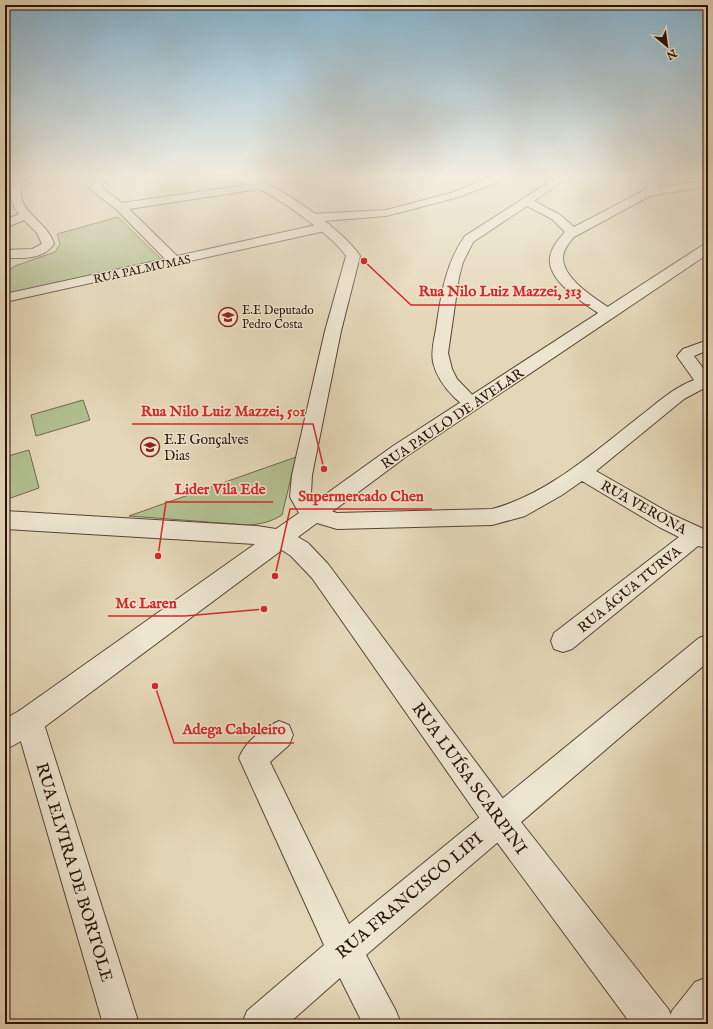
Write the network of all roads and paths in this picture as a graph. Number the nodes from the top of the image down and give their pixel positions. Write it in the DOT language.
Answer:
graph roads {
  1 [pos="34,225"];
  2 [pos="138,225"];
  3 [pos="321,225"];
  4 [pos="491,225"];
  5 [pos="565,225"];
  6 [pos="585,225"];
  7 [pos="325,228"];
  8 [pos="573,232"];
  9 [pos="708,248"];
  10 [pos="5,254"];
  11 [pos="175,261"];
  12 [pos="5,298"];
  13 [pos="609,314"];
  14 [pos="708,345"];
  15 [pos="706,380"];
  16 [pos="472,404"];
  17 [pos="582,472"];
  18 [pos="314,514"];
  19 [pos="5,520"];
  20 [pos="281,538"];
  21 [pos="702,539"];
  22 [pos="563,641"];
  23 [pos="708,646"];
  24 [pos="17,728"];
  25 [pos="279,735"];
  26 [pos="499,819"];
  27 [pos="344,950"];
  28 [pos="708,995"];
  29 [pos="121,1024"];
  30 [pos="260,1024"];
  31 [pos="383,1024"];
  32 [pos="655,1024"];
  33 [pos="685,1024"];
  1 -- 10 [label="street"];
  2 -- 11 [label="street"];
  3 -- 7 [label="street"];
  4 -- 16 [label="street"];
  5 -- 8 [label="street"];
  6 -- 8 [label="street"];
  7 -- 11 [label="street, RUA PALMUMAS"];
  7 -- 18 [label="street"];
  8 -- 13 [label="street"];
  9 -- 13 [label="street, RUA PAULO DE AVELAR"];
  11 -- 12 [label="street, RUA PALMUMAS"];
  13 -- 16 [label="street, RUA PAULO DE AVELAR"];
  14 -- 15 [label="street"];
  15 -- 17 [label="street"];
  16 -- 18 [label="street, RUA PAULO DE AVELAR"];
  17 -- 18 [label="street"];
  17 -- 21 [label="street, RUA VERONA"];
  18 -- 20 [label="street, RUA PAULO DE AVELAR"];
  19 -- 20 [label="street"];
  20 -- 24 [label="street, RUA PAULO DE AVELAR"];
  20 -- 26 [label="street, RUA LUÍSA SCARPINI"];
  21 -- 22 [label="street, RUA ÁGUA TURVA"];
  23 -- 26 [label="street, RUA FRANCISCO LIPI"];
  24 -- 29 [label="street, RUA ELVIRA DE BORTOLE"];
  25 -- 27 [label="street"];
  26 -- 27 [label="street, RUA FRANCISCO LIPI"];
  26 -- 32 [label="street, RUA LUÍSA SCARPINI"];
  27 -- 30 [label="street, RUA FRANCISCO LIPI"];
  27 -- 31 [label="street"];
  28 -- 33 [label="street"];
}
